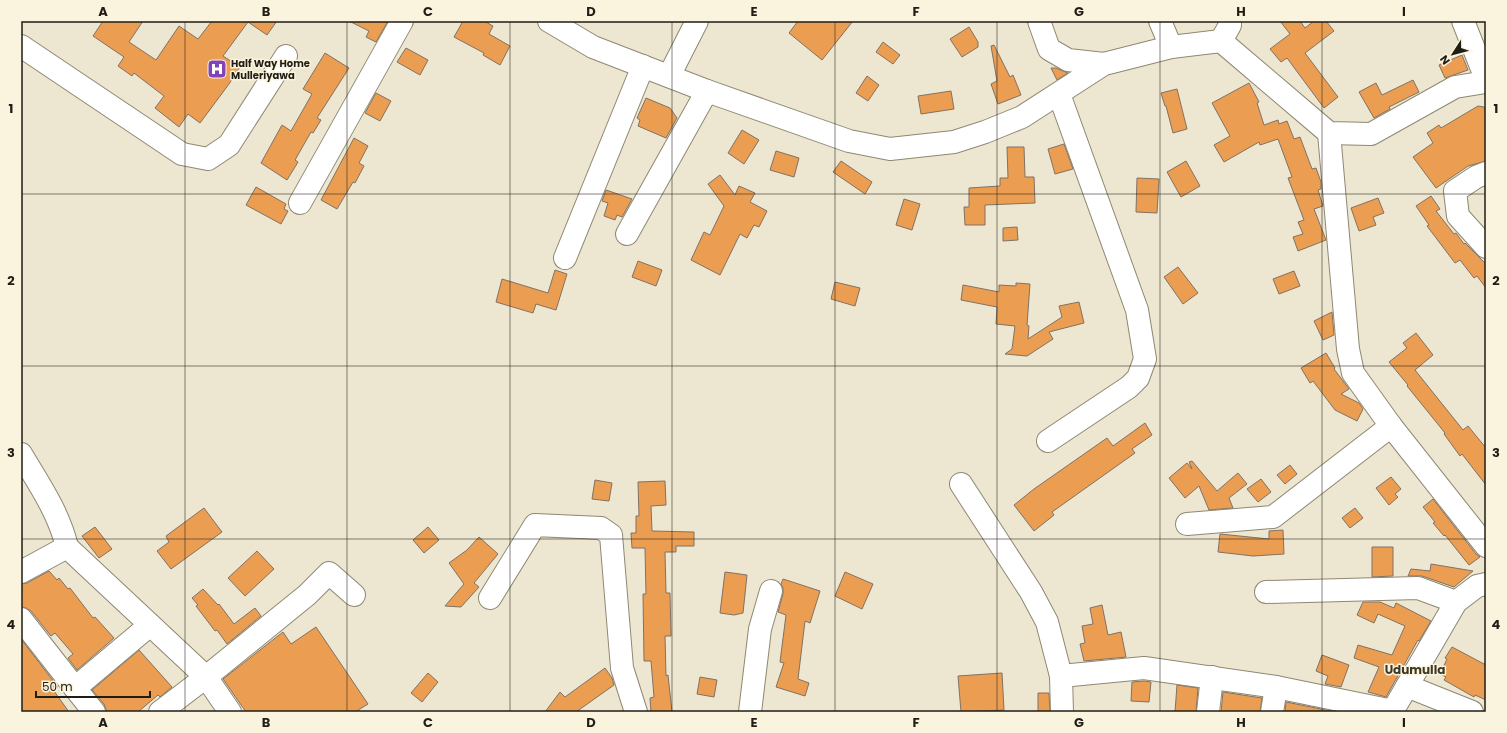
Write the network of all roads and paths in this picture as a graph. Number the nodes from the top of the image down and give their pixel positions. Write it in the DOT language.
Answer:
graph roads {
  1 [pos="402,21"];
  2 [pos="549,21"];
  3 [pos="697,21"];
  4 [pos="1039,21"];
  5 [pos="1160,21"];
  6 [pos="1463,21"];
  7 [pos="1230,27"];
  8 [pos="21,46"];
  9 [pos="1171,47"];
  10 [pos="286,56"];
  11 [pos="1104,64"];
  12 [pos="644,66"];
  13 [pos="669,76"];
  14 [pos="1486,80"];
  15 [pos="707,91"];
  16 [pos="1059,94"];
  17 [pos="1329,133"];
  18 [pos="1486,173"];
  19 [pos="300,203"];
  20 [pos="627,234"];
  21 [pos="1486,247"];
  22 [pos="565,258"];
  23 [pos="1391,426"];
  24 [pos="1048,441"];
  25 [pos="21,454"];
  26 [pos="961,484"];
  27 [pos="1187,524"];
  28 [pos="1486,546"];
  29 [pos="67,547"];
  30 [pos="21,572"];
  31 [pos="1486,584"];
  32 [pos="771,591"];
  33 [pos="1266,592"];
  34 [pos="354,595"];
  35 [pos="490,598"];
  36 [pos="1456,602"];
  37 [pos="21,619"];
  38 [pos="150,625"];
  39 [pos="1061,676"];
  40 [pos="206,677"];
  41 [pos="1212,677"];
  42 [pos="1407,686"];
  43 [pos="1276,687"];
  44 [pos="75,688"];
  45 [pos="1357,708"];
  46 [pos="94,712"];
  47 [pos="160,712"];
  48 [pos="230,712"];
  49 [pos="636,712"];
  50 [pos="750,712"];
  51 [pos="1062,712"];
  52 [pos="1208,712"];
  53 [pos="1272,712"];
  54 [pos="1393,712"];
  55 [pos="1472,712"];
  1 -- 19 [label="street"];
  2 -- 12 [label="street"];
  3 -- 13 [label="street"];
  4 -- 11 [label="street"];
  5 -- 9 [label="street"];
  6 -- 14 [label="street"];
  7 -- 9 [label="street"];
  7 -- 17 [label="street"];
  8 -- 10 [label="street"];
  9 -- 11 [label="street"];
  11 -- 16 [label="street"];
  12 -- 13 [label="street"];
  12 -- 22 [label="street"];
  13 -- 15 [label="street"];
  14 -- 17 [label="street"];
  15 -- 16 [label="street"];
  15 -- 20 [label="street"];
  16 -- 24 [label="street"];
  17 -- 23 [label="street"];
  18 -- 21 [label="street"];
  23 -- 27 [label="street"];
  23 -- 28 [label="street"];
  25 -- 29 [label="street"];
  26 -- 39 [label="street"];
  29 -- 30 [label="street"];
  29 -- 38 [label="street"];
  31 -- 36 [label="street"];
  32 -- 50 [label="street"];
  33 -- 36 [label="street"];
  34 -- 40 [label="street"];
  35 -- 49 [label="street"];
  36 -- 42 [label="street"];
  37 -- 44 [label="street"];
  38 -- 40 [label="street"];
  38 -- 44 [label="street"];
  39 -- 41 [label="street"];
  39 -- 51 [label="street"];
  40 -- 47 [label="street"];
  40 -- 48 [label="street"];
  41 -- 43 [label="street"];
  41 -- 52 [label="street"];
  42 -- 54 [label="street"];
  42 -- 55 [label="street"];
  43 -- 45 [label="street"];
  43 -- 53 [label="street"];
  44 -- 46 [label="street"];
  45 -- 54 [label="street"];
}
